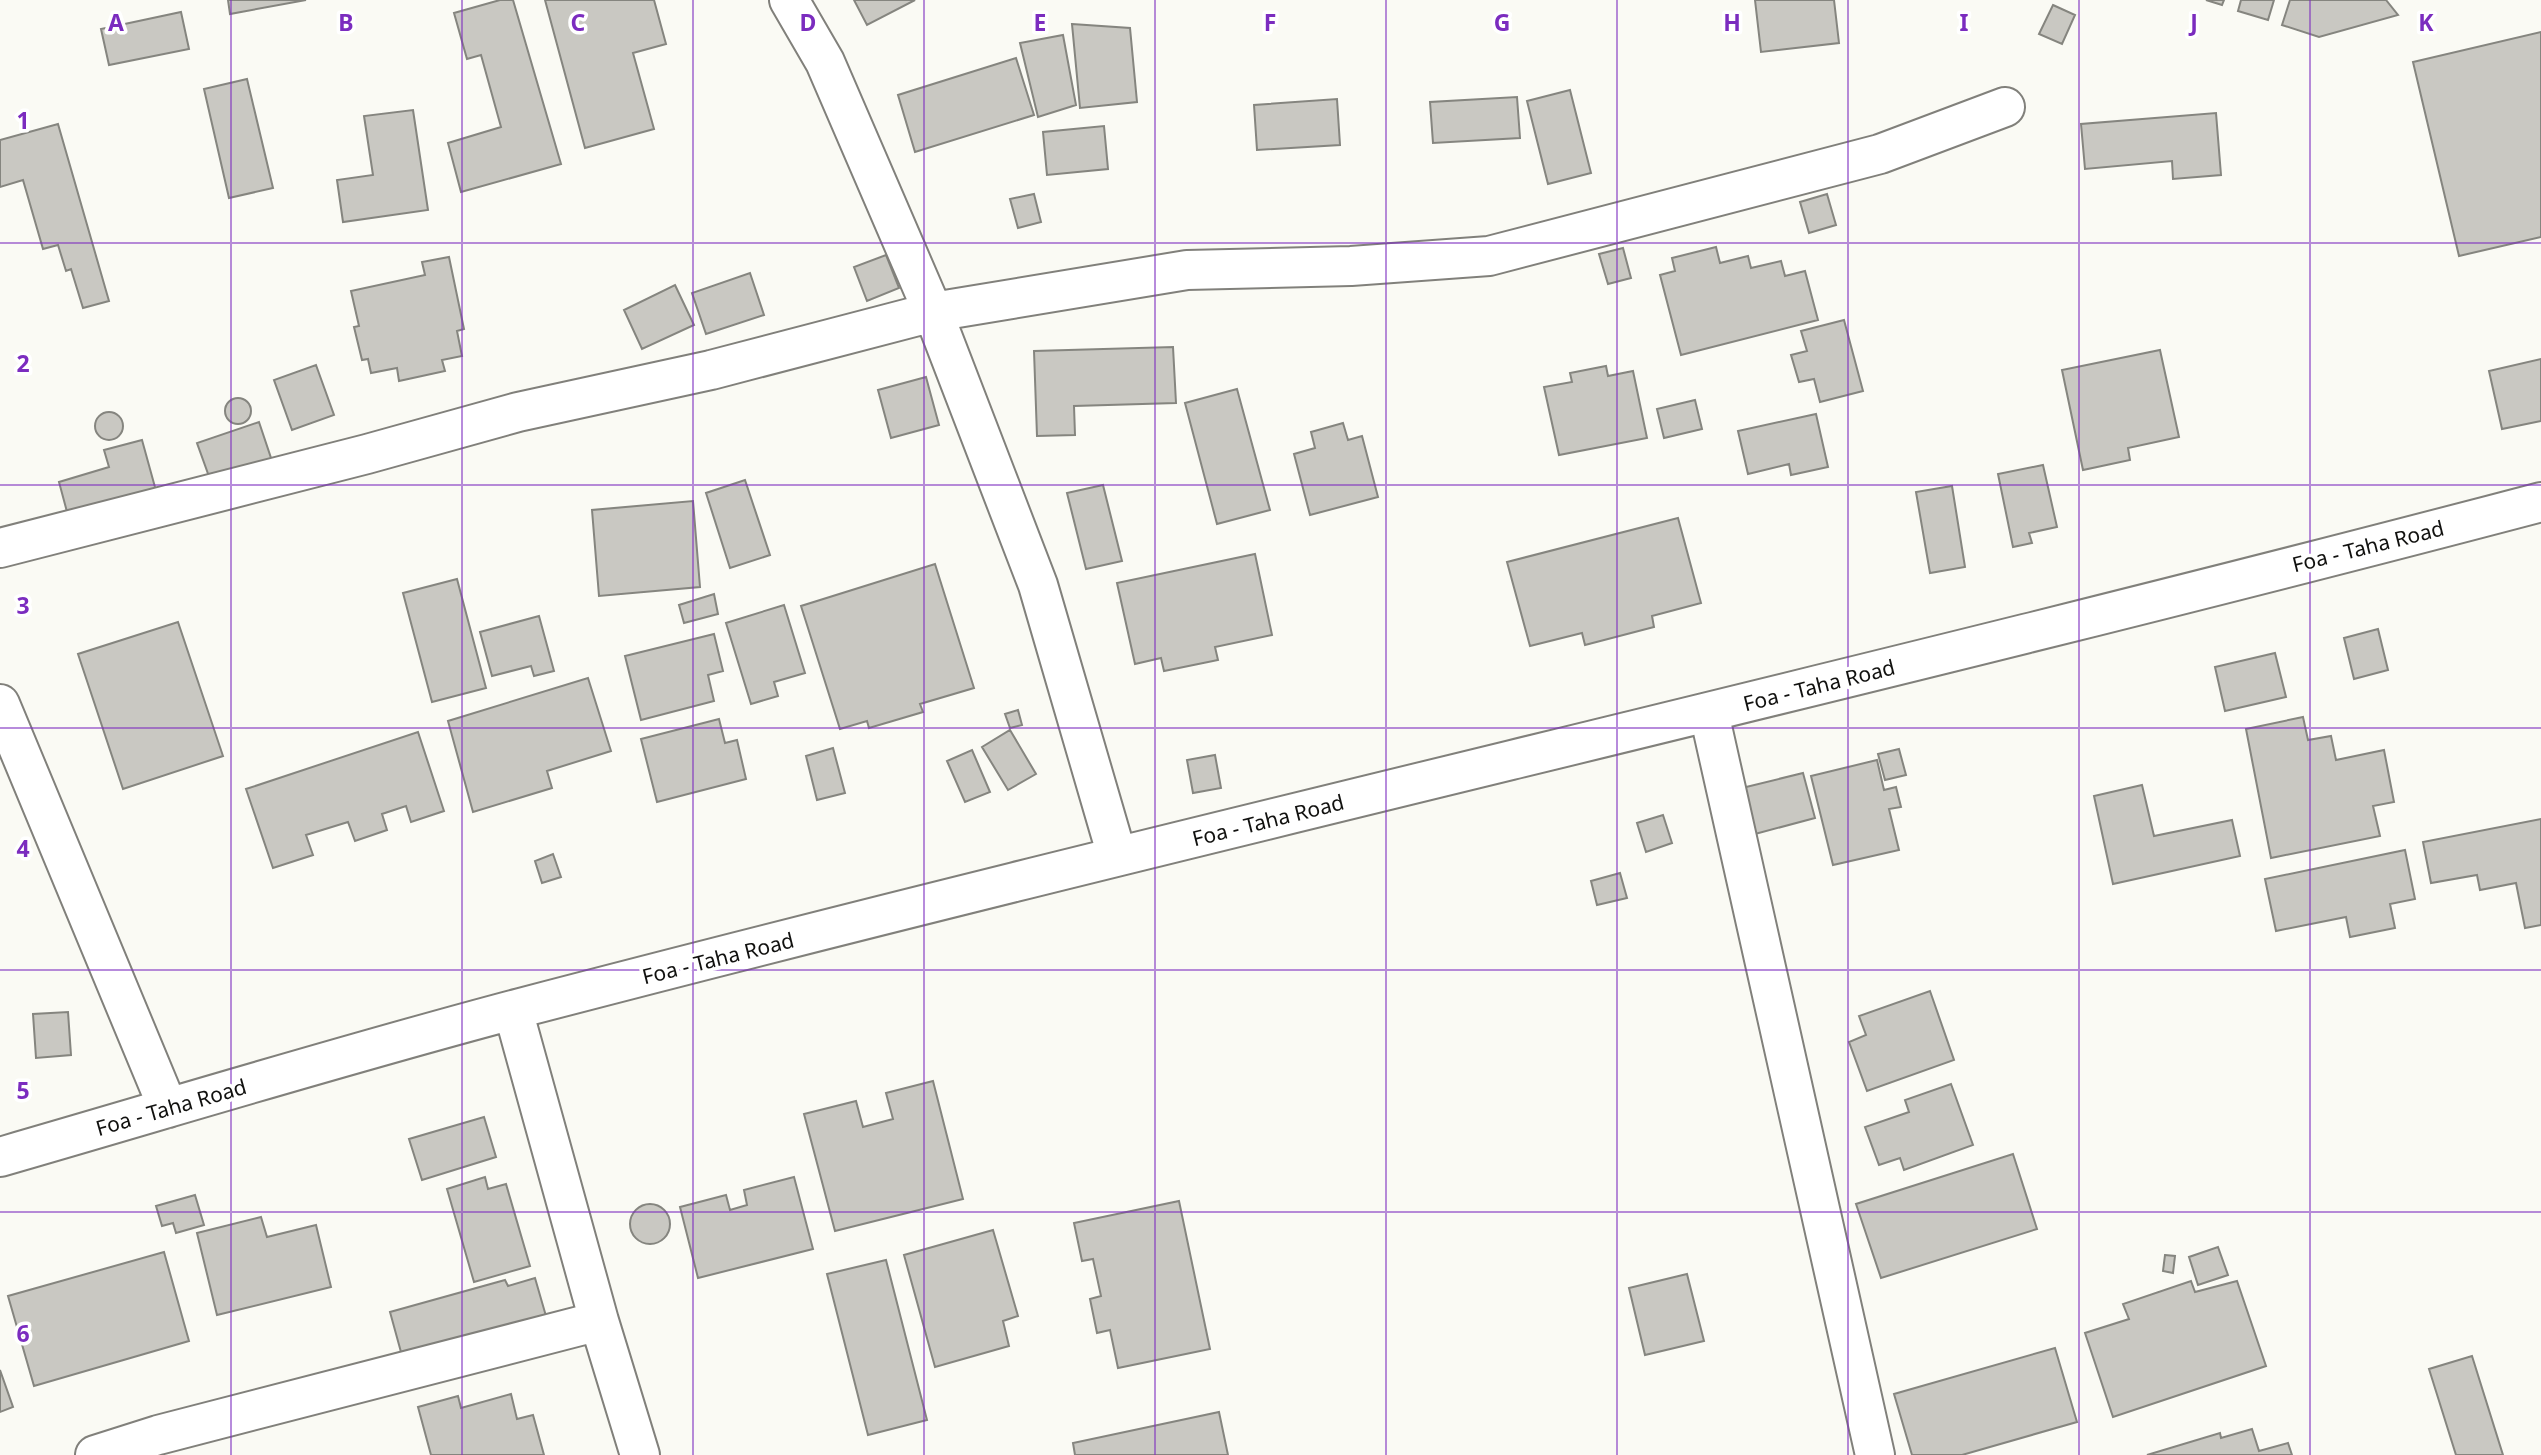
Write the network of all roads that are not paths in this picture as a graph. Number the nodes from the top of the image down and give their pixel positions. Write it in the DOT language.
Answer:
graph roads {
  1 [pos="789,0"];
  2 [pos="2005,107"];
  3 [pos="933,312"];
  4 [pos="2541,502"];
  5 [pos="0,548"];
  6 [pos="0,704"];
  7 [pos="1709,713"];
  8 [pos="1117,856"];
  9 [pos="513,1010"];
  10 [pos="168,1108"];
  11 [pos="0,1157"];
  12 [pos="599,1321"];
  13 [pos="94,1455"];
  14 [pos="640,1455"];
  15 [pos="1875,1455"];
  1 -- 3 [label="street"];
  2 -- 3 [label="street"];
  3 -- 5 [label="street"];
  3 -- 8 [label="street"];
  4 -- 7 [label="street, Foa - Taha Road"];
  6 -- 10 [label="street"];
  7 -- 8 [label="street, Foa - Taha Road"];
  7 -- 15 [label="street"];
  8 -- 9 [label="street, Foa - Taha Road"];
  9 -- 10 [label="street, Foa - Taha Road"];
  9 -- 12 [label="street"];
  10 -- 11 [label="street, Foa - Taha Road"];
  12 -- 13 [label="street"];
  12 -- 14 [label="street"];
}
